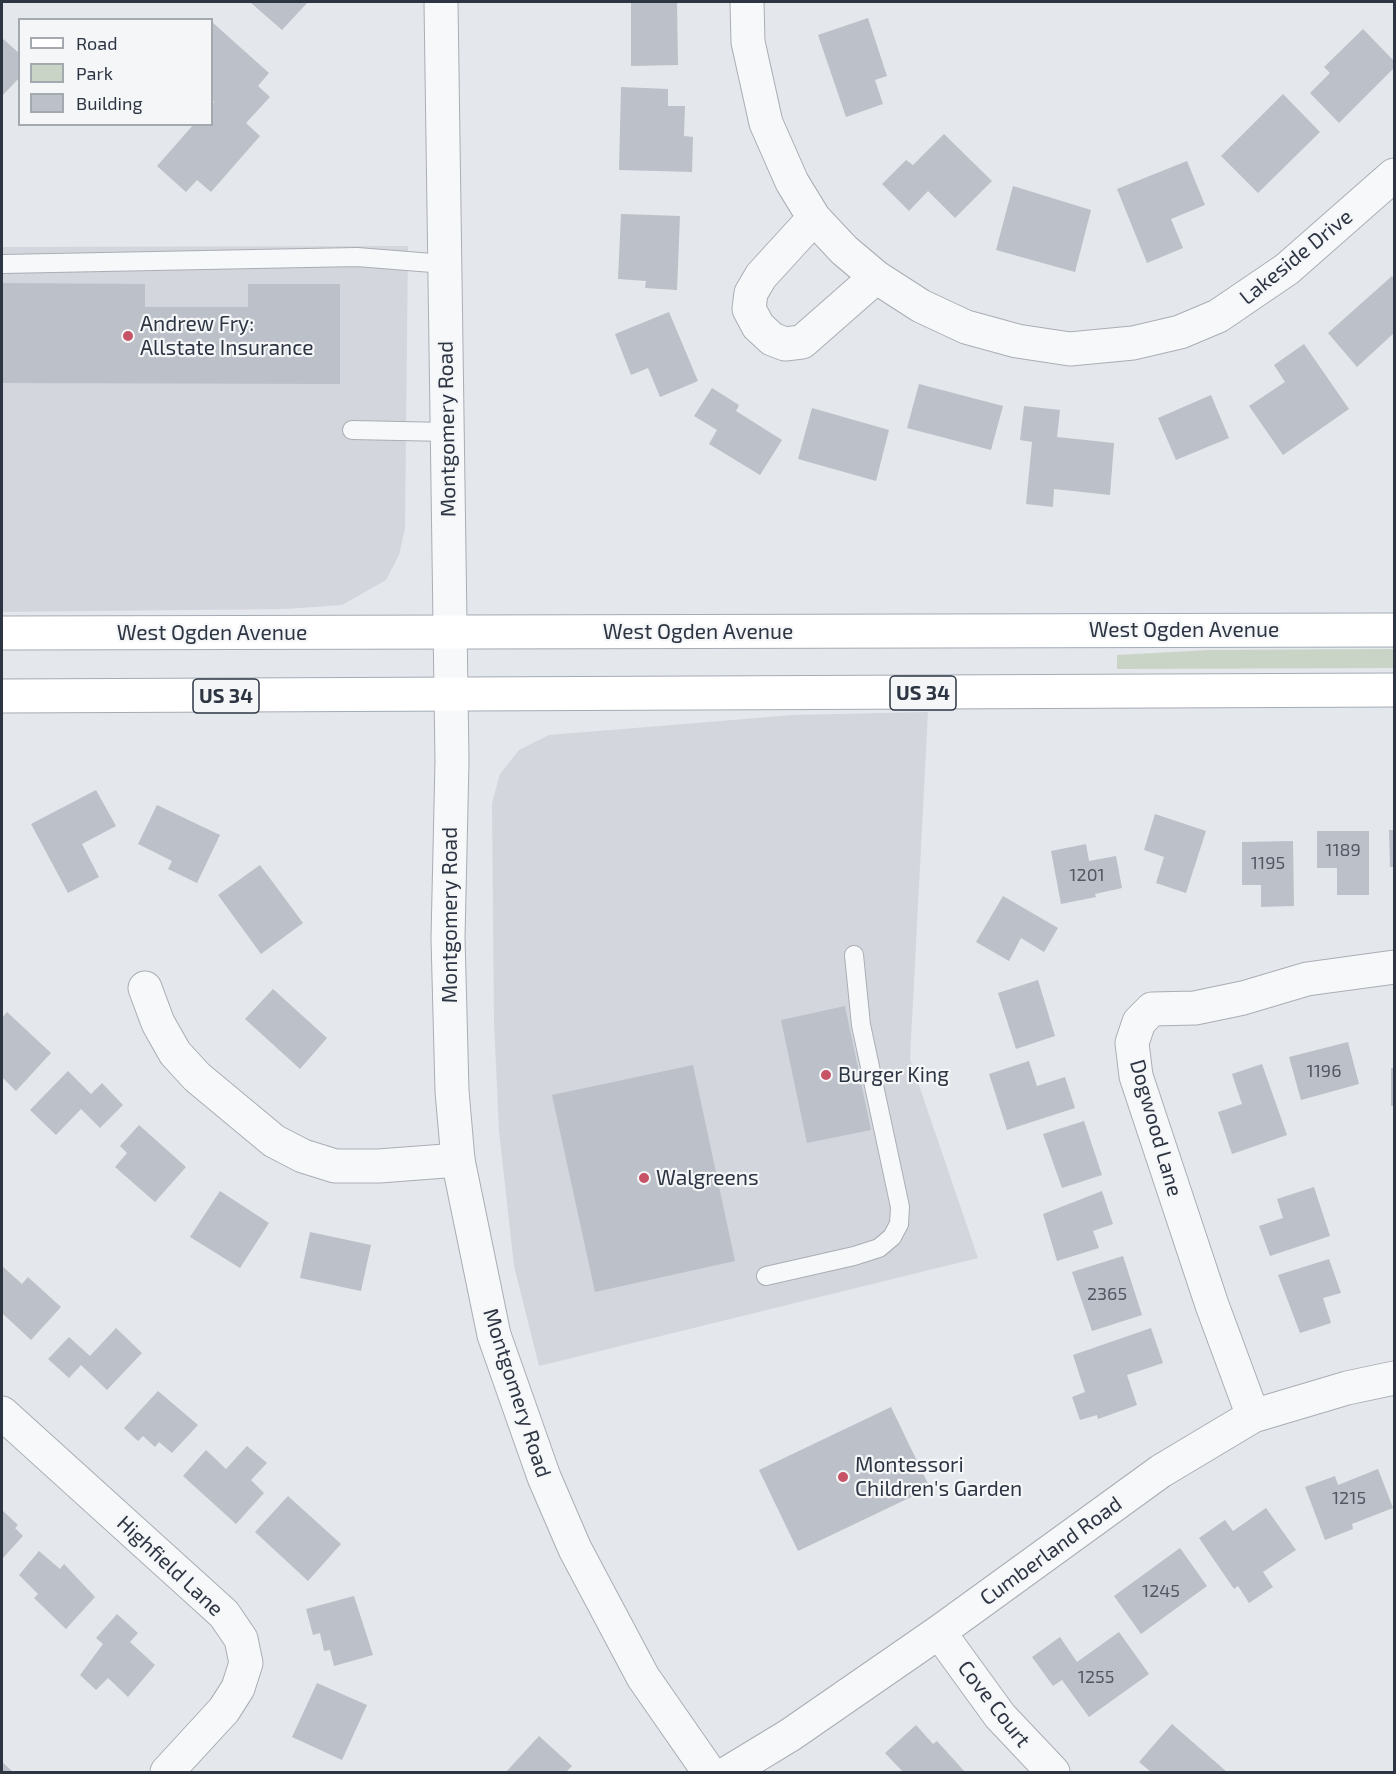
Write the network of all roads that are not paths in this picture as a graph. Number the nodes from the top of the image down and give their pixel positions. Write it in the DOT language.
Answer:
graph roads {
  1 [pos="441,2"];
  2 [pos="747,2"];
  3 [pos="1395,175"];
  4 [pos="814,218"];
  5 [pos="2,264"];
  6 [pos="445,264"];
  7 [pos="876,277"];
  8 [pos="352,430"];
  9 [pos="447,432"];
  10 [pos="1395,630"];
  11 [pos="2,633"];
  12 [pos="450,633"];
  13 [pos="1395,690"];
  14 [pos="451,695"];
  15 [pos="2,696"];
  16 [pos="854,955"];
  17 [pos="1395,967"];
  18 [pos="145,988"];
  19 [pos="458,1160"];
  20 [pos="766,1276"];
  21 [pos="1395,1378"];
  22 [pos="2,1413"];
  23 [pos="1253,1416"];
  24 [pos="939,1632"];
  25 [pos="167,1773"];
  26 [pos="709,1773"];
  27 [pos="729,1773"];
  28 [pos="1053,1773"];
  1 -- 6 [label="street, Montgomery Road"];
  2 -- 4 [label="street, Lakeside Drive"];
  3 -- 7 [label="street, Lakeside Drive"];
  4 -- 7 [label="street, Lakeside Drive"];
  4 -- 7 [label="street"];
  5 -- 6 [label="lane"];
  6 -- 9 [label="street, Montgomery Road"];
  8 -- 9 [label="lane"];
  9 -- 12 [label="street, Montgomery Road"];
  10 -- 12 [label="main road, West Ogden Avenue"];
  11 -- 12 [label="main road, West Ogden Avenue"];
  12 -- 14 [label="street, Montgomery Road"];
  13 -- 14 [label="main road, US 34"];
  14 -- 15 [label="main road, US 34"];
  14 -- 19 [label="street, Montgomery Road"];
  16 -- 20 [label="lane"];
  17 -- 23 [label="street, Dogwood Lane"];
  18 -- 19 [label="street"];
  19 -- 26 [label="street, Montgomery Road"];
  21 -- 23 [label="street, Cumberland Road"];
  22 -- 25 [label="street, Highfield Lane"];
  23 -- 24 [label="street, Cumberland Road"];
  24 -- 27 [label="street, Cumberland Road"];
  24 -- 28 [label="street, Cove Court"];
}
